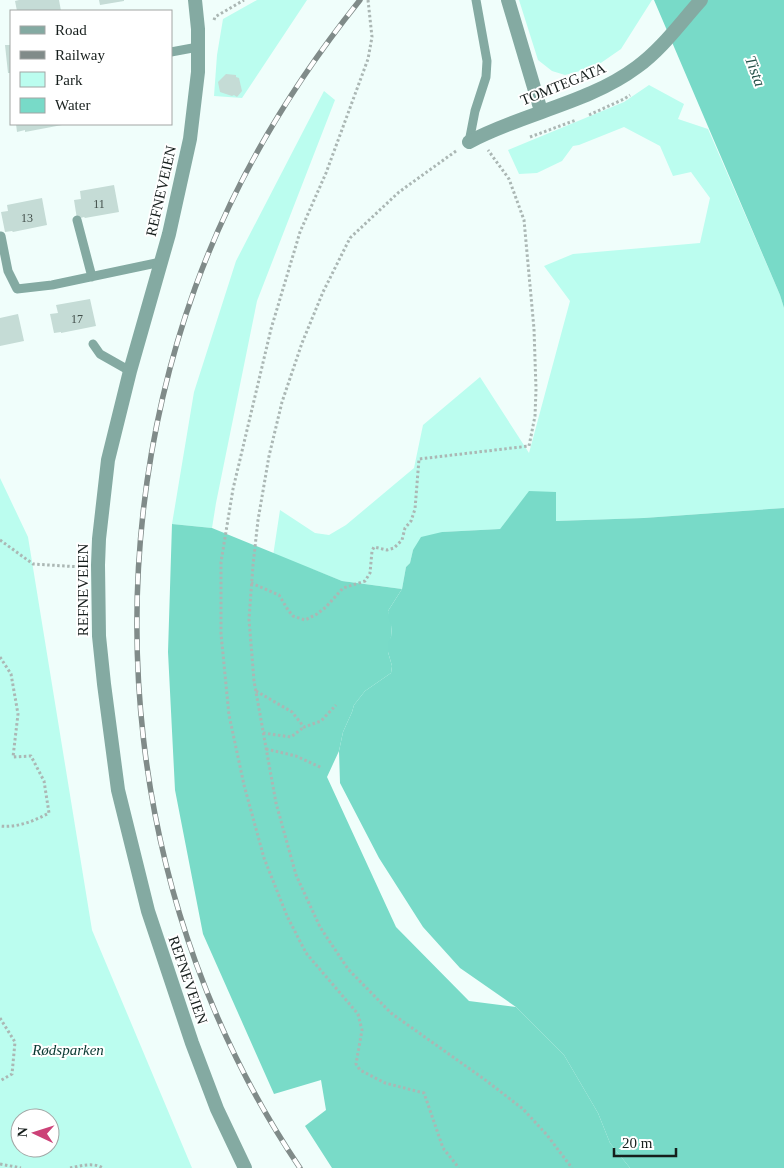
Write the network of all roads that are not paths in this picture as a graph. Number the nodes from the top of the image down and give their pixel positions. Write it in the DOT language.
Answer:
graph roads {
  1 [pos="196,0"];
  2 [pos="476,0"];
  3 [pos="508,0"];
  4 [pos="701,0"];
  5 [pos="198,47"];
  6 [pos="172,52"];
  7 [pos="541,111"];
  8 [pos="469,142"];
  9 [pos="78,220"];
  10 [pos="1,236"];
  11 [pos="161,262"];
  12 [pos="92,277"];
  13 [pos="93,344"];
  14 [pos="130,371"];
  15 [pos="245,1168"];
  1 -- 5 [label="street, REFNEVEIEN"];
  2 -- 8 [label="lane"];
  3 -- 7 [label="street"];
  4 -- 7 [label="street, TOMTEGATA"];
  5 -- 6 [label="lane"];
  5 -- 11 [label="street, REFNEVEIEN"];
  7 -- 8 [label="street, TOMTEGATA"];
  9 -- 12 [label="lane"];
  10 -- 12 [label="lane"];
  11 -- 12 [label="lane"];
  11 -- 14 [label="street, REFNEVEIEN"];
  13 -- 14 [label="lane"];
  14 -- 15 [label="street, REFNEVEIEN"];
}
